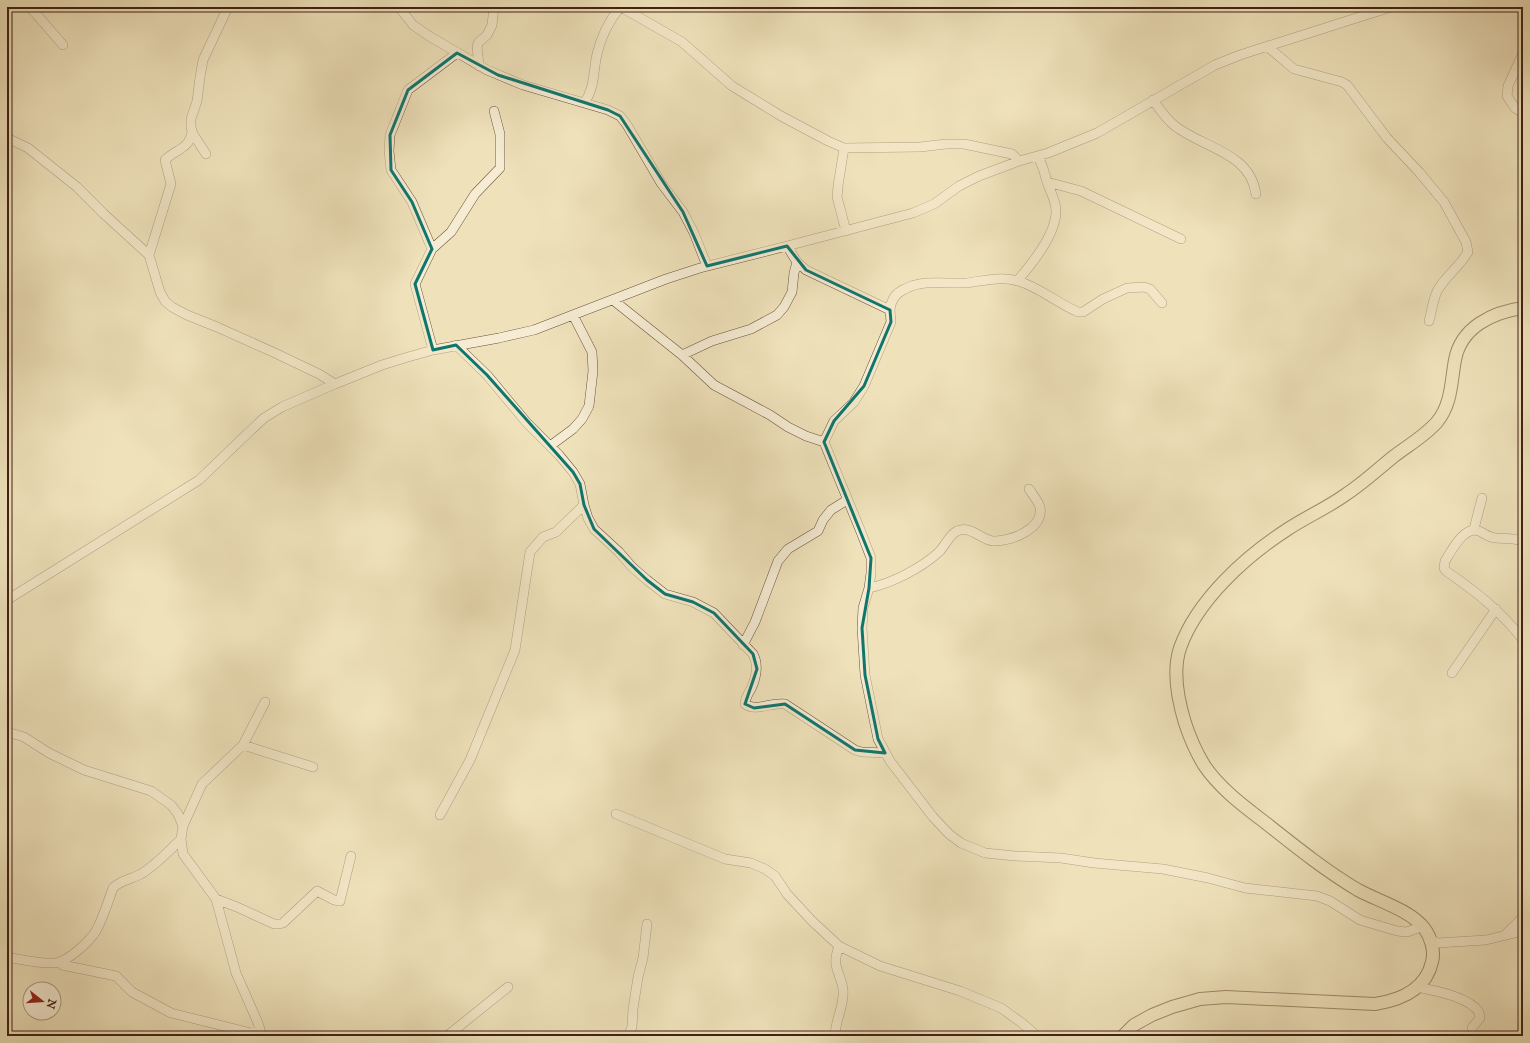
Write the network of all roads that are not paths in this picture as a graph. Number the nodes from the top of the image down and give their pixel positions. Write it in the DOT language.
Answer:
graph roads {
  1 [pos="30,7"];
  2 [pos="228,7"];
  3 [pos="399,7"];
  4 [pos="494,7"];
  5 [pos="621,7"];
  6 [pos="1390,7"];
  7 [pos="63,45"];
  8 [pos="1268,46"];
  9 [pos="457,53"];
  10 [pos="1523,53"];
  11 [pos="479,66"];
  12 [pos="1153,100"];
  13 [pos="585,102"];
  14 [pos="494,111"];
  15 [pos="1523,113"];
  16 [pos="192,131"];
  17 [pos="7,138"];
  18 [pos="844,148"];
  19 [pos="206,154"];
  20 [pos="1037,156"];
  21 [pos="1019,161"];
  22 [pos="1047,182"];
  23 [pos="1256,194"];
  24 [pos="846,231"];
  25 [pos="1181,239"];
  26 [pos="787,246"];
  27 [pos="432,249"];
  28 [pos="150,255"];
  29 [pos="797,262"];
  30 [pos="707,266"];
  31 [pos="1017,281"];
  32 [pos="613,300"];
  33 [pos="1162,303"];
  34 [pos="1523,308"];
  35 [pos="890,310"];
  36 [pos="573,315"];
  37 [pos="1429,320"];
  38 [pos="456,345"];
  39 [pos="433,350"];
  40 [pos="682,356"];
  41 [pos="335,384"];
  42 [pos="824,442"];
  43 [pos="550,446"];
  44 [pos="1028,490"];
  45 [pos="1482,498"];
  46 [pos="847,500"];
  47 [pos="584,505"];
  48 [pos="1475,530"];
  49 [pos="1523,541"];
  50 [pos="869,588"];
  51 [pos="8,598"];
  52 [pos="1496,609"];
  53 [pos="1523,640"];
  54 [pos="743,645"];
  55 [pos="1452,673"];
  56 [pos="265,702"];
  57 [pos="7,732"];
  58 [pos="243,746"];
  59 [pos="885,753"];
  60 [pos="313,767"];
  61 [pos="616,814"];
  62 [pos="440,815"];
  63 [pos="183,826"];
  64 [pos="181,839"];
  65 [pos="351,856"];
  66 [pos="216,899"];
  67 [pos="1523,917"];
  68 [pos="647,924"];
  69 [pos="1422,926"];
  70 [pos="1523,931"];
  71 [pos="1505,935"];
  72 [pos="1430,939"];
  73 [pos="839,946"];
  74 [pos="7,957"];
  75 [pos="61,962"];
  76 [pos="508,987"];
  77 [pos="1417,987"];
  78 [pos="1472,1028"];
  79 [pos="261,1033"];
  80 [pos="447,1036"];
  81 [pos="628,1036"];
  82 [pos="835,1036"];
  83 [pos="1037,1036"];
  84 [pos="1123,1036"];
  1 -- 7 [label="street"];
  2 -- 16 [label="street"];
  3 -- 9 [label="street"];
  4 -- 11 [label="street"];
  5 -- 13 [label="street"];
  5 -- 18 [label="street"];
  6 -- 8 [label="street"];
  8 -- 12 [label="street"];
  8 -- 37 [label="street"];
  9 -- 11 [label="street"];
  9 -- 27 [label="street"];
  10 -- 15 [label="street"];
  11 -- 13 [label="street"];
  12 -- 20 [label="street"];
  12 -- 23 [label="street"];
  13 -- 30 [label="street"];
  14 -- 27 [label="street"];
  16 -- 19 [label="street"];
  16 -- 28 [label="street"];
  17 -- 28 [label="street"];
  18 -- 21 [label="street"];
  18 -- 24 [label="street"];
  20 -- 21 [label="street"];
  20 -- 22 [label="street"];
  21 -- 24 [label="street"];
  22 -- 25 [label="street"];
  22 -- 31 [label="street"];
  24 -- 26 [label="street"];
  26 -- 29 [label="street"];
  26 -- 30 [label="street"];
  27 -- 39 [label="street"];
  28 -- 41 [label="street"];
  29 -- 35 [label="street"];
  29 -- 40 [label="street"];
  30 -- 32 [label="street"];
  31 -- 33 [label="street"];
  31 -- 35 [label="street"];
  32 -- 36 [label="street"];
  32 -- 40 [label="street"];
  34 -- 69 [label="main road"];
  35 -- 42 [label="street"];
  36 -- 38 [label="street"];
  36 -- 43 [label="street"];
  38 -- 39 [label="street"];
  38 -- 43 [label="street"];
  39 -- 41 [label="street"];
  40 -- 42 [label="street"];
  41 -- 51 [label="street"];
  42 -- 46 [label="street"];
  43 -- 47 [label="street"];
  44 -- 50 [label="street"];
  45 -- 48 [label="street"];
  46 -- 50 [label="street"];
  46 -- 54 [label="street"];
  47 -- 54 [label="street"];
  47 -- 62 [label="street"];
  48 -- 49 [label="street"];
  48 -- 52 [label="street"];
  50 -- 59 [label="street"];
  52 -- 53 [label="street"];
  52 -- 55 [label="street"];
  54 -- 59 [label="street"];
  56 -- 58 [label="street"];
  57 -- 63 [label="street"];
  58 -- 60 [label="street"];
  58 -- 63 [label="street"];
  59 -- 69 [label="street"];
  61 -- 73 [label="street"];
  63 -- 64 [label="street"];
  64 -- 66 [label="street"];
  64 -- 75 [label="street"];
  65 -- 66 [label="street"];
  66 -- 79 [label="street"];
  67 -- 71 [label="street"];
  68 -- 81 [label="street"];
  69 -- 72 [label="main road"];
  70 -- 71 [label="street"];
  71 -- 72 [label="street"];
  72 -- 77 [label="main road"];
  73 -- 82 [label="street"];
  73 -- 83 [label="street"];
  74 -- 75 [label="street"];
  75 -- 79 [label="street"];
  76 -- 80 [label="street"];
  77 -- 78 [label="street"];
  77 -- 84 [label="main road"];
}
